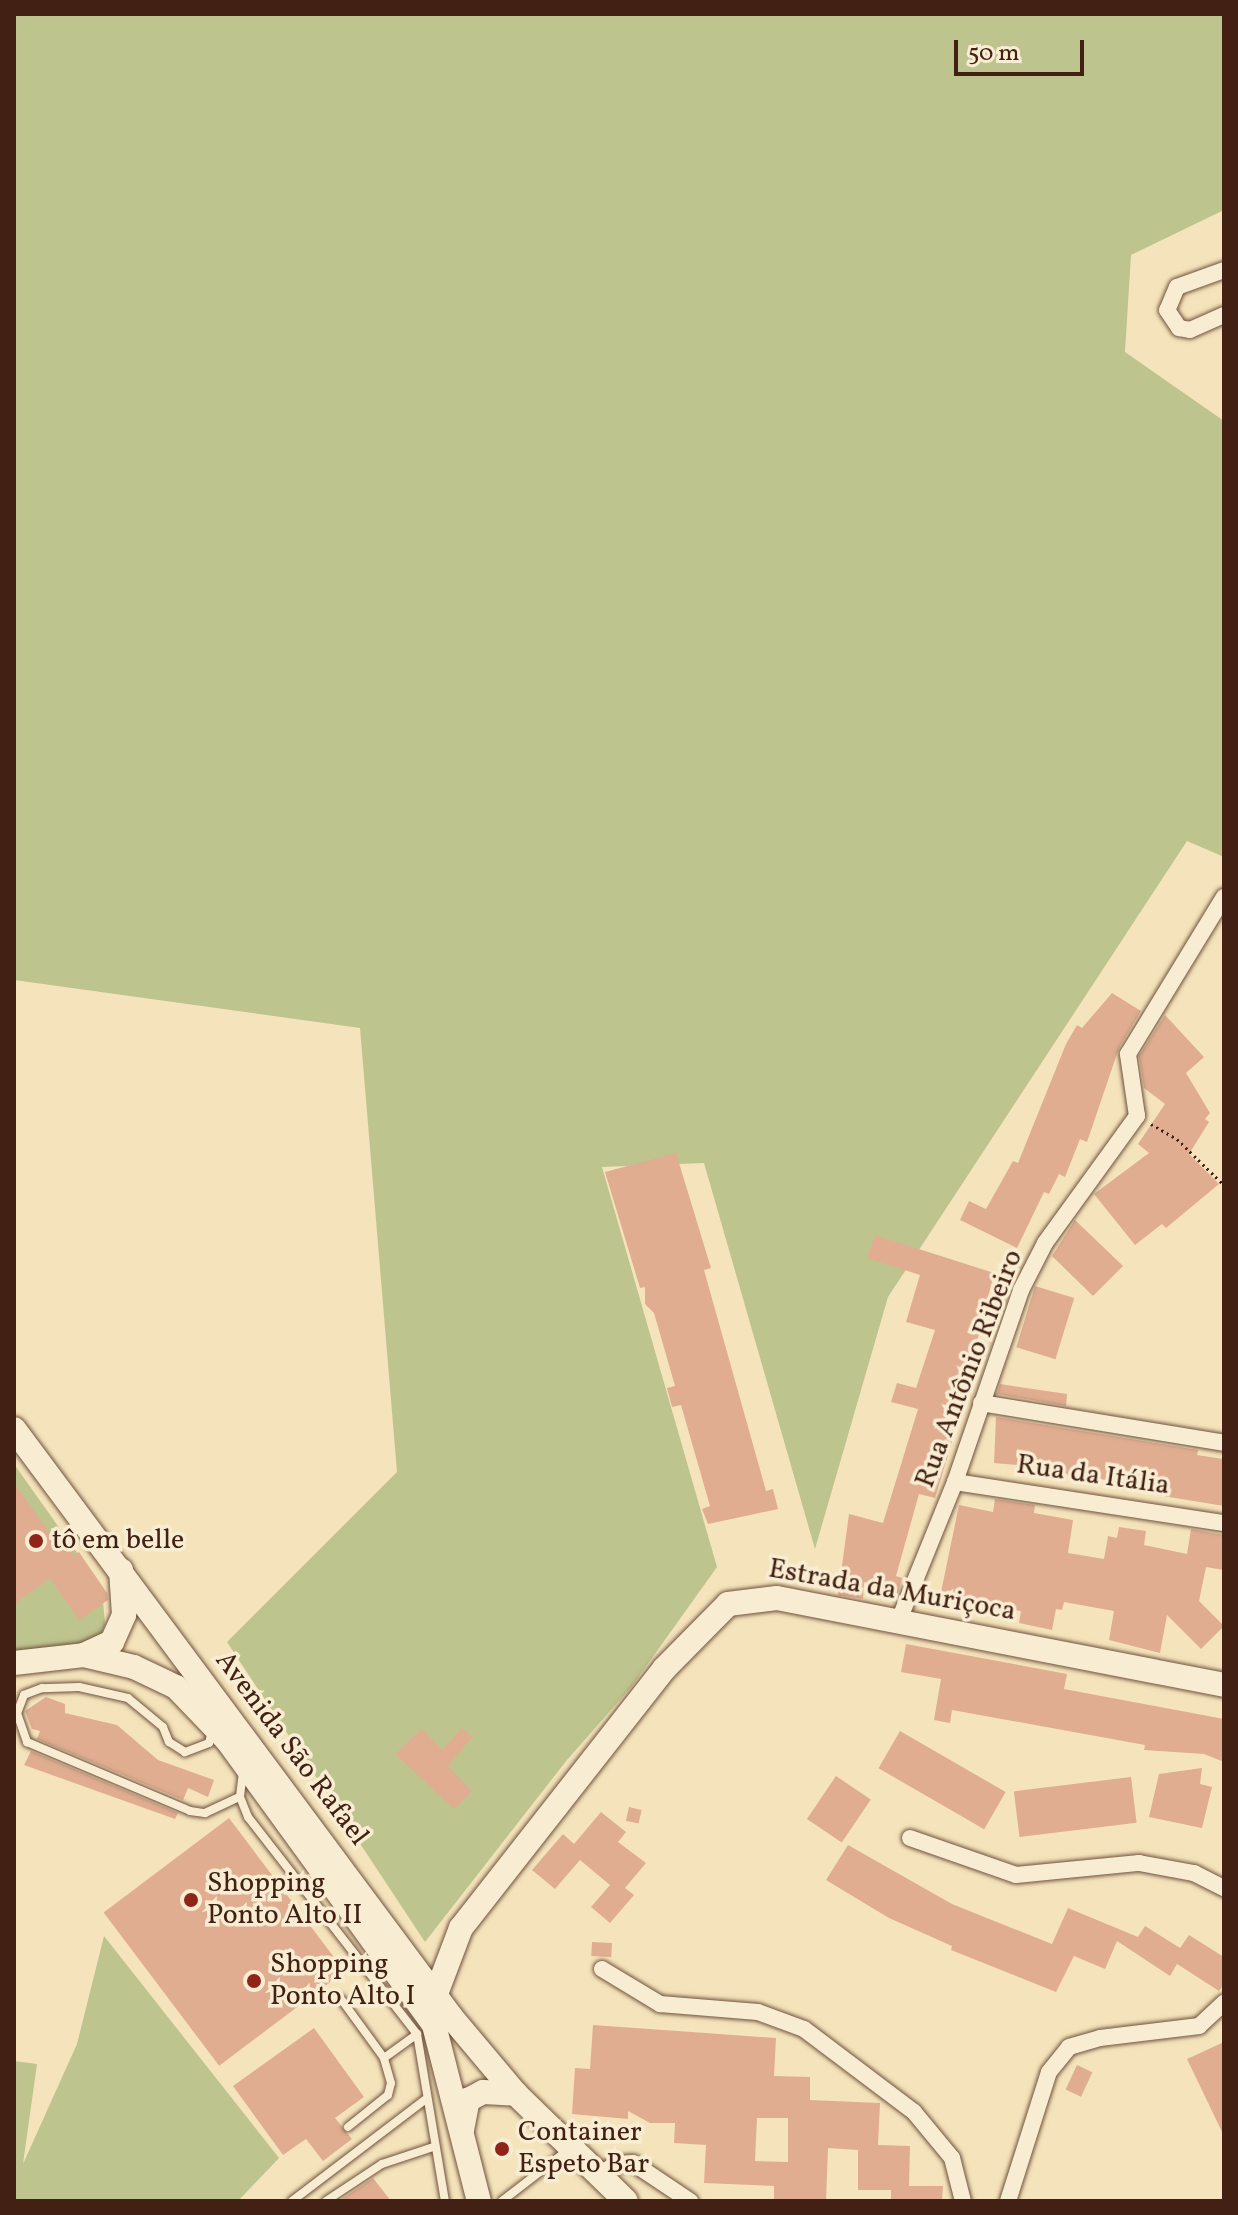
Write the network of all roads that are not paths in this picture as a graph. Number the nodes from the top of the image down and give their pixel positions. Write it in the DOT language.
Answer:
graph roads {
  1 [pos="1224,270"];
  2 [pos="1224,315"];
  3 [pos="1224,897"];
  4 [pos="981,1403"];
  5 [pos="14,1429"];
  6 [pos="1224,1443"];
  7 [pos="955,1482"];
  8 [pos="1224,1523"];
  9 [pos="120,1567"];
  10 [pos="899,1620"];
  11 [pos="84,1655"];
  12 [pos="14,1663"];
  13 [pos="1224,1685"];
  14 [pos="214,1722"];
  15 [pos="244,1763"];
  16 [pos="240,1797"];
  17 [pos="910,1838"];
  18 [pos="1224,1888"];
  19 [pos="461,1928"];
  20 [pos="405,1953"];
  21 [pos="602,1969"];
  22 [pos="436,1994"];
  23 [pos="341,1999"];
  24 [pos="1224,2003"];
  25 [pos="417,2034"];
  26 [pos="384,2058"];
  27 [pos="516,2094"];
  28 [pos="426,2099"];
  29 [pos="348,2127"];
  30 [pos="461,2137"];
  31 [pos="433,2147"];
  32 [pos="571,2148"];
  33 [pos="598,2176"];
  34 [pos="292,2201"];
  35 [pos="326,2201"];
  36 [pos="445,2201"];
  37 [pos="479,2201"];
  38 [pos="502,2201"];
  39 [pos="626,2201"];
  40 [pos="690,2201"];
  41 [pos="963,2201"];
  42 [pos="1008,2201"];
  1 -- 2 [label="street"];
  3 -- 4 [label="street, Rua Antônio Ribeiro"];
  4 -- 6 [label="street"];
  4 -- 7 [label="street, Rua Antônio Ribeiro"];
  5 -- 9 [label="main road, Avenida São Rafael"];
  7 -- 8 [label="street, Rua da Itália"];
  7 -- 10 [label="street, Rua Antônio Ribeiro"];
  9 -- 11 [label="main road"];
  9 -- 20 [label="main road, Avenida São Rafael"];
  10 -- 13 [label="main road, Estrada da Muriçoca"];
  10 -- 19 [label="main road, Estrada da Muriçoca"];
  11 -- 12 [label="main road"];
  11 -- 14 [label="main road, Avenida São Rafael"];
  14 -- 15 [label="main road, Avenida São Rafael"];
  14 -- 16 [label="lane"];
  15 -- 16 [label="lane"];
  15 -- 30 [label="main road, Avenida São Rafael"];
  16 -- 25 [label="lane"];
  17 -- 18 [label="street"];
  19 -- 20 [label="main road, Estrada da Muriçoca"];
  19 -- 22 [label="main road, Estrada da Muriçoca"];
  20 -- 22 [label="main road, Avenida São Rafael"];
  21 -- 41 [label="street"];
  22 -- 27 [label="main road, Avenida São Rafael"];
  23 -- 26 [label="lane"];
  24 -- 42 [label="street"];
  25 -- 26 [label="lane"];
  25 -- 28 [label="lane"];
  26 -- 29 [label="lane"];
  27 -- 30 [label="main road"];
  27 -- 32 [label="main road, Avenida São Rafael"];
  28 -- 31 [label="lane"];
  28 -- 34 [label="lane"];
  30 -- 37 [label="main road, Avenida São Rafael"];
  31 -- 35 [label="lane"];
  31 -- 36 [label="lane"];
  32 -- 33 [label="main road, Avenida São Rafael"];
  32 -- 38 [label="lane"];
  33 -- 39 [label="main road, Avenida São Rafael"];
  33 -- 40 [label="street"];
}
